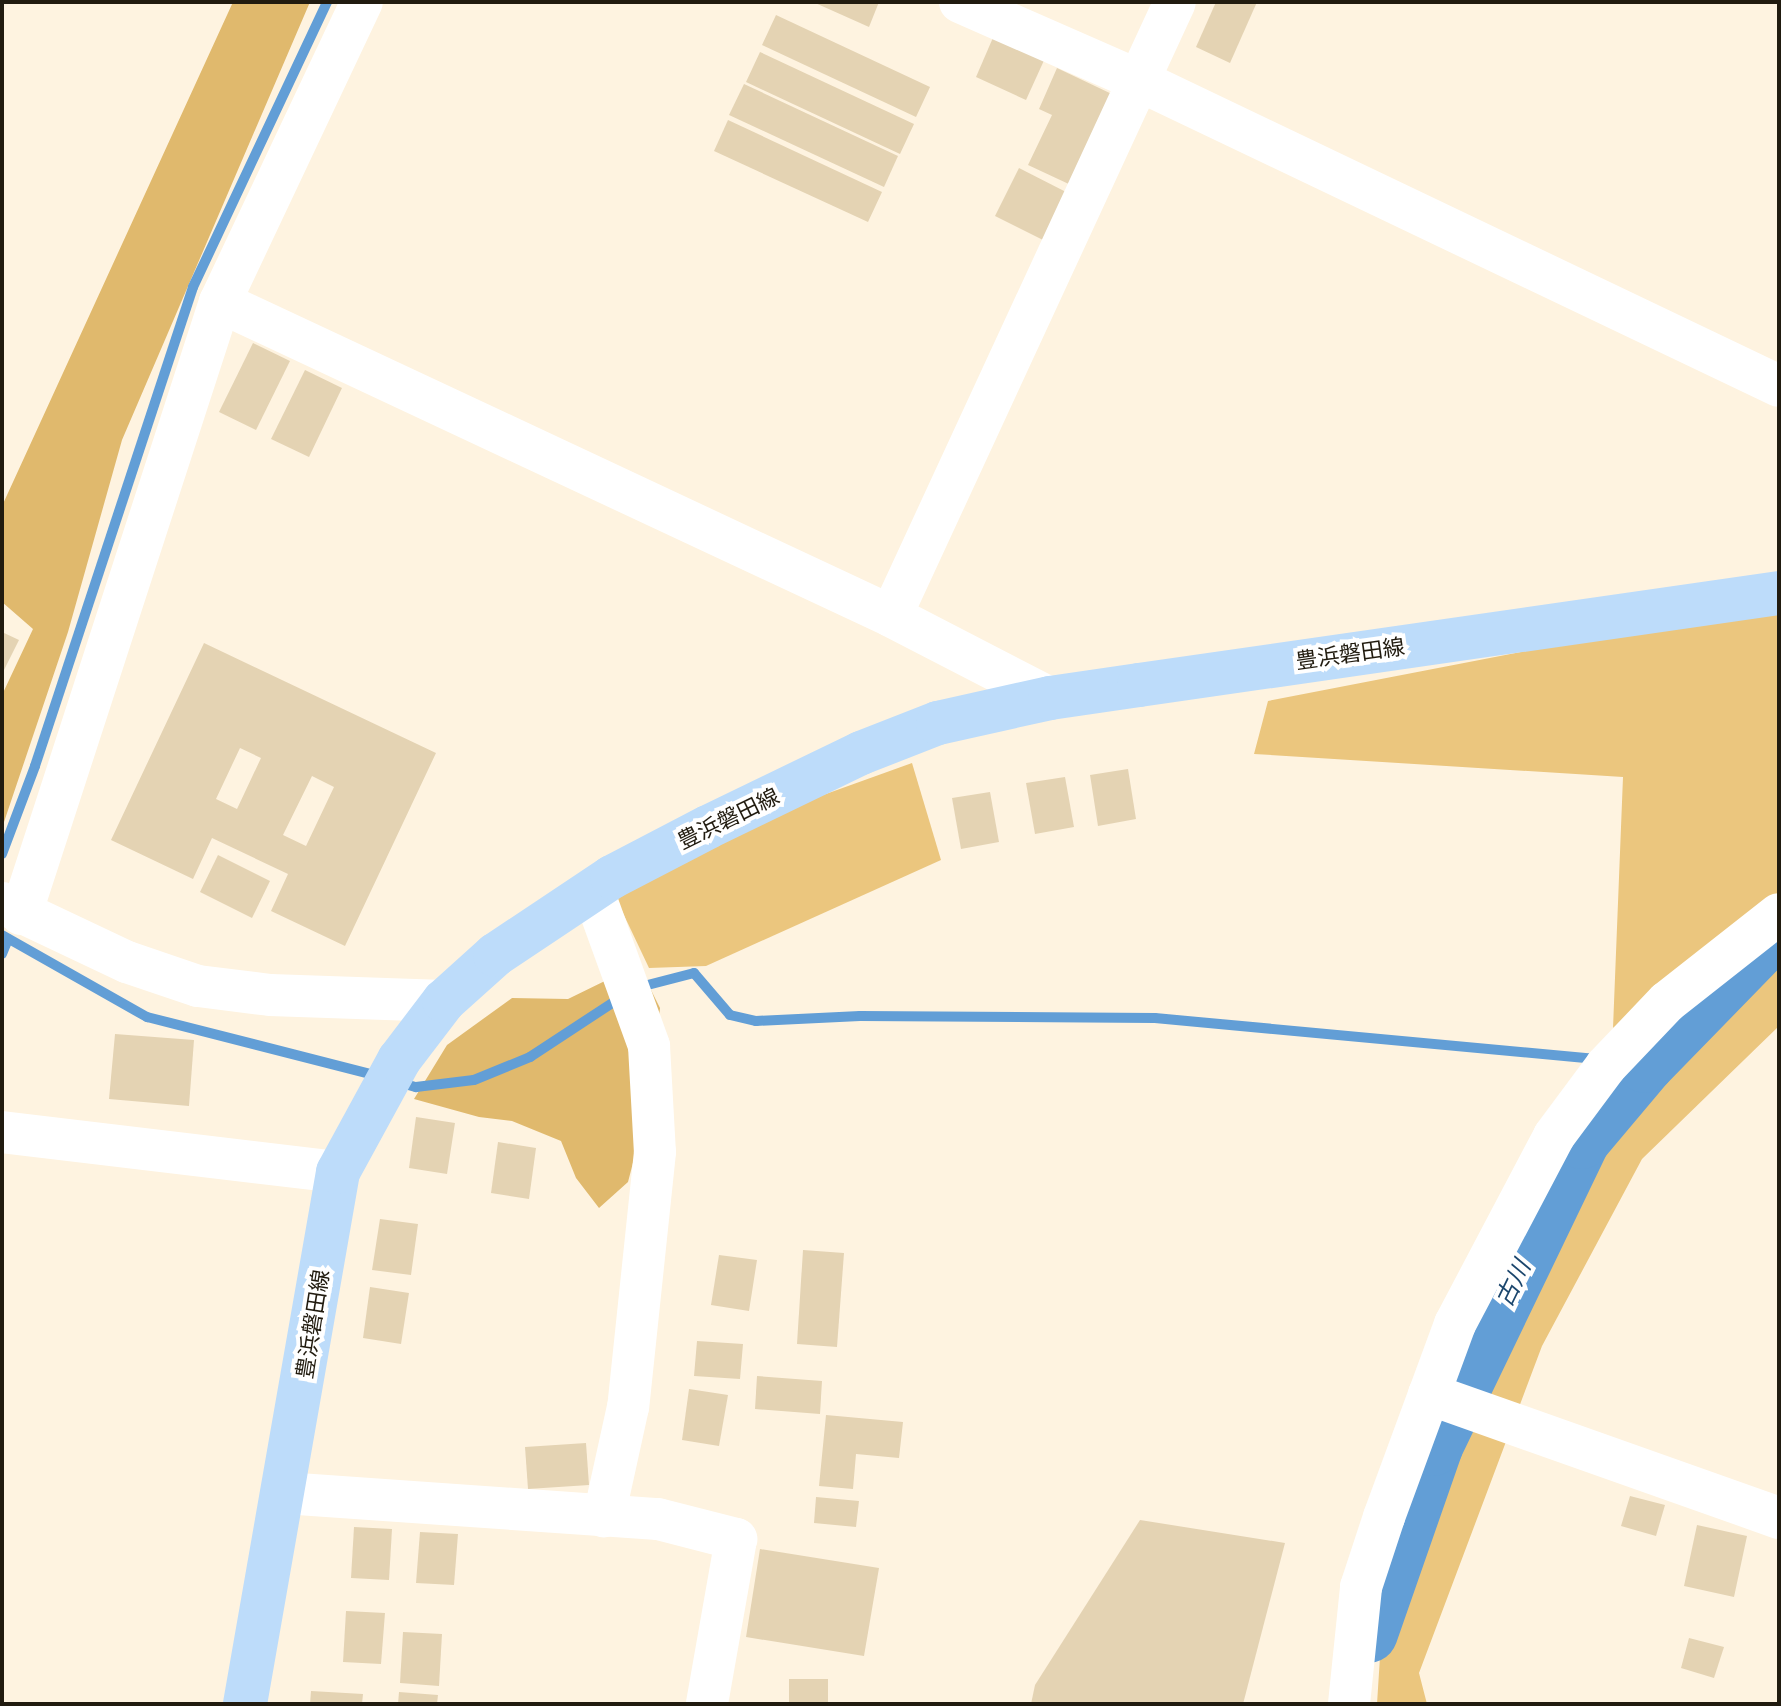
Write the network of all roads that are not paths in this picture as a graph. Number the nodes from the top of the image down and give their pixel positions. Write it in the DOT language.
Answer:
graph roads {
  1 [pos="362,2"];
  2 [pos="960,2"];
  3 [pos="1175,2"];
  4 [pos="1138,80"];
  5 [pos="220,302"];
  6 [pos="1779,386"];
  7 [pos="1779,593"];
  8 [pos="891,616"];
  9 [pos="1050,698"];
  10 [pos="593,891"];
  11 [pos="12,909"];
  12 [pos="1779,914"];
  13 [pos="444,1001"];
  14 [pos="2,1132"];
  15 [pos="338,1172"];
  16 [pos="1429,1394"];
  17 [pos="284,1493"];
  18 [pos="604,1516"];
  19 [pos="1779,1518"];
  20 [pos="245,1704"];
  21 [pos="707,1704"];
  22 [pos="1349,1704"];
  1 -- 5 [label="street"];
  2 -- 4 [label="street"];
  3 -- 4 [label="street"];
  4 -- 6 [label="street"];
  4 -- 8 [label="street"];
  5 -- 8 [label="street"];
  5 -- 11 [label="street"];
  7 -- 9 [label="main road, 豊浜磐田線"];
  8 -- 9 [label="street"];
  9 -- 10 [label="main road, 豊浜磐田線"];
  10 -- 13 [label="main road, 豊浜磐田線"];
  10 -- 18 [label="street"];
  11 -- 13 [label="street"];
  12 -- 16 [label="street"];
  13 -- 15 [label="main road, 豊浜磐田線"];
  14 -- 15 [label="street"];
  15 -- 17 [label="main road, 豊浜磐田線"];
  16 -- 19 [label="street"];
  16 -- 22 [label="street"];
  17 -- 18 [label="street"];
  17 -- 20 [label="main road, 豊浜磐田線"];
  18 -- 21 [label="street"];
}
